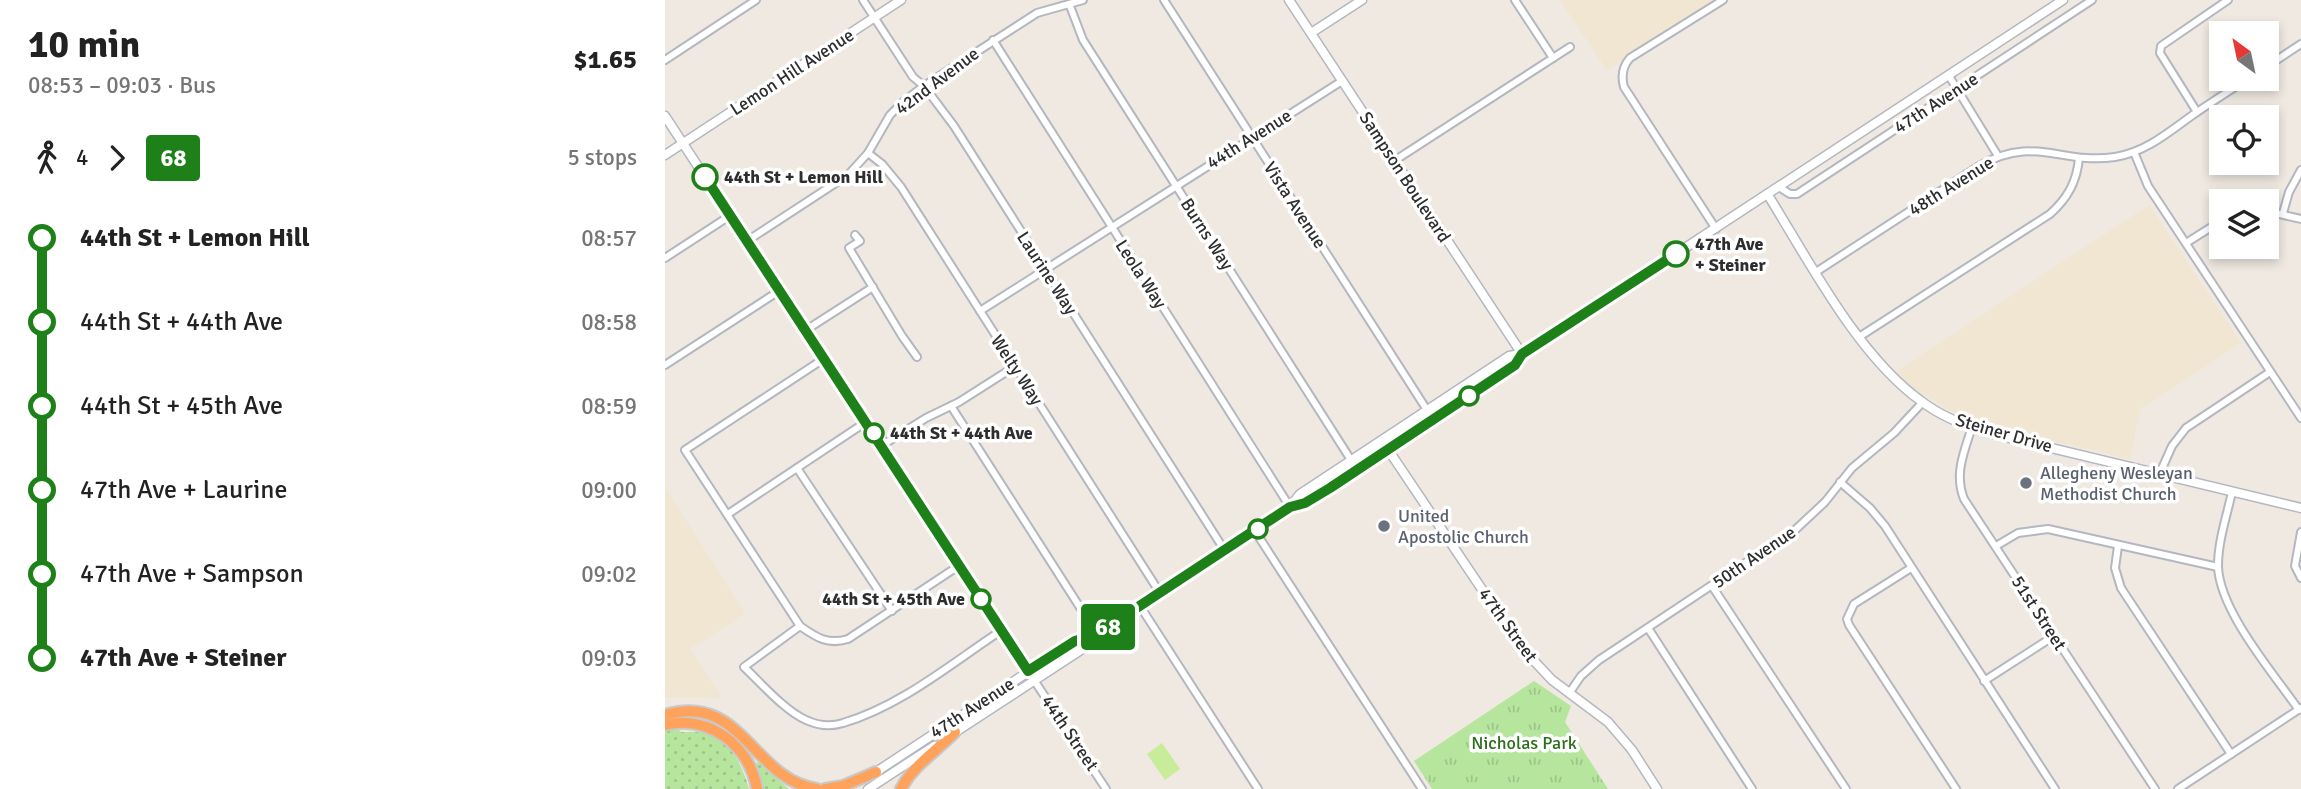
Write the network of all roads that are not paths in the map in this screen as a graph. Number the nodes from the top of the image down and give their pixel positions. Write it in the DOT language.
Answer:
graph roads {
  1 [pos="756,0"];
  2 [pos="863,0"];
  3 [pos="901,0"];
  4 [pos="1083,0"];
  5 [pos="1164,0"];
  6 [pos="1289,0"];
  7 [pos="1362,0"];
  8 [pos="1515,0"];
  9 [pos="1723,0"];
  10 [pos="2063,0"];
  11 [pos="2092,0"];
  12 [pos="2228,0"];
  13 [pos="1070,6"];
  14 [pos="874,18"];
  15 [pos="1311,33"];
  16 [pos="993,40"];
  17 [pos="2301,44"];
  18 [pos="1570,47"];
  19 [pos="1553,58"];
  20 [pos="2279,58"];
  21 [pos="665,60"];
  22 [pos="1948,76"];
  23 [pos="1342,80"];
  24 [pos="924,86"];
  25 [pos="1957,89"];
  26 [pos="2229,91"];
  27 [pos="2197,112"];
  28 [pos="665,116"];
  29 [pos="1252,138"];
  30 [pos="683,144"];
  31 [pos="2134,152"];
  32 [pos="868,153"];
  33 [pos="665,155"];
  34 [pos="1998,156"];
  35 [pos="2079,158"];
  36 [pos="1394,161"];
  37 [pos="2301,170"];
  38 [pos="1176,186"];
  39 [pos="1779,187"];
  40 [pos="1767,195"];
  41 [pos="2279,213"];
  42 [pos="2283,213"];
  43 [pos="731,215"];
  44 [pos="2301,219"];
  45 [pos="1111,228"];
  46 [pos="1716,229"];
  47 [pos="2209,229"];
  48 [pos="855,235"];
  49 [pos="747,240"];
  50 [pos="2186,243"];
  51 [pos="665,258"];
  52 [pos="1045,270"];
  53 [pos="1816,272"];
  54 [pos="873,287"];
  55 [pos="779,291"];
  56 [pos="980,312"];
  57 [pos="806,330"];
  58 [pos="1859,337"];
  59 [pos="1522,354"];
  60 [pos="917,357"];
  61 [pos="825,358"];
  62 [pos="665,365"];
  63 [pos="1014,366"];
  64 [pos="2270,372"];
  65 [pos="1923,403"];
  66 [pos="951,406"];
  67 [pos="1427,410"];
  68 [pos="2301,418"];
  69 [pos="867,422"];
  70 [pos="1972,428"];
  71 [pos="1382,440"];
  72 [pos="881,446"];
  73 [pos="1388,449"];
  74 [pos="1351,460"];
  75 [pos="797,468"];
  76 [pos="2160,473"];
  77 [pos="1840,482"];
  78 [pos="2232,492"];
  79 [pos="1305,503"];
  80 [pos="1290,507"];
  81 [pos="2301,508"];
  82 [pos="728,514"];
  83 [pos="1255,530"];
  84 [pos="2301,532"];
  85 [pos="1996,546"];
  86 [pos="2117,546"];
  87 [pos="1225,551"];
  88 [pos="960,565"];
  89 [pos="2218,567"];
  90 [pos="1912,568"];
  91 [pos="2301,578"];
  92 [pos="1712,586"];
  93 [pos="1160,593"];
  94 [pos="1140,606"];
  95 [pos="892,611"];
  96 [pos="800,626"];
  97 [pos="1648,628"];
  98 [pos="1002,630"];
  99 [pos="1097,634"];
  100 [pos="2054,636"];
  101 [pos="1028,671"];
  102 [pos="1034,680"];
  103 [pos="1984,681"];
  104 [pos="1570,692"];
  105 [pos="2300,709"];
  106 [pos="665,715"];
  107 [pos="665,725"];
  108 [pos="955,732"];
  109 [pos="2231,754"];
  110 [pos="876,772"];
  111 [pos="757,789"];
  112 [pos="817,789"];
  113 [pos="825,789"];
  114 [pos="851,789"];
  115 [pos="868,789"];
  116 [pos="901,789"];
  117 [pos="1107,789"];
  118 [pos="1258,789"];
  119 [pos="1422,789"];
  120 [pos="1657,789"];
  121 [pos="1752,789"];
  122 [pos="1846,789"];
  123 [pos="1956,789"];
  124 [pos="2055,789"];
  125 [pos="2155,789"];
  126 [pos="2178,789"];
  1 -- 21 [label="street"];
  2 -- 14 [label="street, Laurine Way"];
  3 -- 14 [label="street, Lemon Hill Avenue"];
  4 -- 13 [label="street, 42nd Avenue"];
  5 -- 29 [label="street, Vista Avenue"];
  6 -- 15 [label="street, Sampson Boulevard"];
  7 -- 15 [label="street"];
  8 -- 19 [label="street"];
  9 -- 46 [label="street"];
  10 -- 22 [label="street, 47th Avenue"];
  11 -- 25 [label="street, 47th Avenue"];
  12 -- 27 [label="street"];
  13 -- 16 [label="street, 42nd Avenue"];
  13 -- 38 [label="street, Burns Way"];
  14 -- 24 [label="street, Laurine Way"];
  14 -- 30 [label="street, Lemon Hill Avenue"];
  15 -- 23 [label="street, Sampson Boulevard"];
  16 -- 24 [label="street, 42nd Avenue"];
  16 -- 45 [label="street, Leola Way"];
  17 -- 20 [label="street"];
  18 -- 19 [label="street"];
  19 -- 36 [label="street"];
  22 -- 25 [label="street"];
  22 -- 39 [label="street, 47th Avenue"];
  23 -- 29 [label="street, 44th Avenue"];
  23 -- 36 [label="street, Sampson Boulevard"];
  24 -- 32 [label="street, 42nd Avenue"];
  24 -- 52 [label="street, Laurine Way"];
  25 -- 34 [label="street"];
  25 -- 39 [label="street, 47th Avenue"];
  26 -- 27 [label="street, 48th Avenue"];
  27 -- 31 [label="street, 48th Avenue"];
  28 -- 30 [label="street, 44th Street"];
  29 -- 38 [label="street, 44th Avenue"];
  29 -- 67 [label="street, Vista Avenue"];
  30 -- 33 [label="street, Lemon Hill Avenue"];
  30 -- 43 [label="street, 44th Street"];
  31 -- 35 [label="street, 48th Avenue"];
  31 -- 50 [label="street"];
  32 -- 49 [label="street, 42nd Avenue"];
  32 -- 56 [label="street, Welty Way"];
  34 -- 35 [label="street, 48th Avenue"];
  34 -- 53 [label="street, 48th Avenue"];
  35 -- 58 [label="street"];
  36 -- 59 [label="street, Sampson Boulevard"];
  37 -- 42 [label="street"];
  38 -- 45 [label="street, 44th Avenue"];
  38 -- 74 [label="street, Burns Way"];
  39 -- 40 [label="street, 47th Avenue"];
  40 -- 46 [label="street, 47th Avenue"];
  40 -- 53 [label="street, Steiner Drive"];
  41 -- 42 [label="street"];
  42 -- 44 [label="street"];
  43 -- 49 [label="street, 44th Street"];
  43 -- 51 [label="street"];
  45 -- 52 [label="street, 44th Avenue"];
  45 -- 80 [label="street, Leola Way"];
  46 -- 59 [label="street, 47th Avenue"];
  47 -- 50 [label="street"];
  48 -- 54 [label="street"];
  49 -- 55 [label="street, 44th Street"];
  50 -- 64 [label="street"];
  52 -- 56 [label="street, 44th Avenue"];
  52 -- 87 [label="street, Laurine Way"];
  53 -- 58 [label="street, Steiner Drive"];
  54 -- 57 [label="street"];
  54 -- 60 [label="street"];
  55 -- 57 [label="street, 44th Street"];
  55 -- 62 [label="street"];
  56 -- 63 [label="street, Welty Way"];
  57 -- 61 [label="street, 44th Street"];
  58 -- 65 [label="street, Steiner Drive"];
  59 -- 67 [label="street, 47th Avenue"];
  59 -- 73 [label="street, 47th Avenue"];
  61 -- 69 [label="street, 44th Street"];
  61 -- 82 [label="street"];
  63 -- 66 [label="street"];
  63 -- 93 [label="street, Welty Way"];
  64 -- 68 [label="street"];
  64 -- 76 [label="street"];
  65 -- 70 [label="street, Steiner Drive"];
  65 -- 77 [label="street, 50th Avenue"];
  66 -- 72 [label="street"];
  66 -- 99 [label="street"];
  67 -- 71 [label="street, 47th Avenue"];
  69 -- 72 [label="street, 44th Street"];
  69 -- 75 [label="street"];
  70 -- 76 [label="street, Steiner Drive"];
  70 -- 85 [label="street, 51st Street"];
  71 -- 73 [label="street, 47th Street"];
  71 -- 74 [label="street, 47th Avenue"];
  72 -- 88 [label="street, 44th Street"];
  73 -- 79 [label="street, 47th Avenue"];
  73 -- 104 [label="street, 47th Street"];
  74 -- 79 [label="street"];
  74 -- 80 [label="street, 47th Avenue"];
  75 -- 82 [label="street"];
  75 -- 95 [label="street"];
  76 -- 78 [label="street, Steiner Drive"];
  77 -- 90 [label="street"];
  77 -- 92 [label="street, 50th Avenue"];
  78 -- 81 [label="street, Steiner Drive"];
  78 -- 89 [label="street"];
  79 -- 80 [label="street, 47th Avenue"];
  80 -- 83 [label="street, 47th Avenue"];
  82 -- 96 [label="street"];
  83 -- 87 [label="street, 47th Avenue"];
  83 -- 119 [label="street"];
  84 -- 91 [label="street"];
  85 -- 86 [label="street"];
  85 -- 100 [label="street, 51st Street"];
  86 -- 89 [label="street"];
  86 -- 109 [label="street"];
  87 -- 93 [label="street, 47th Avenue"];
  88 -- 95 [label="street"];
  88 -- 98 [label="street, 44th Street"];
  89 -- 105 [label="street"];
  90 -- 103 [label="street"];
  90 -- 123 [label="street"];
  92 -- 97 [label="street, 50th Avenue"];
  92 -- 122 [label="street"];
  93 -- 94 [label="street, 47th Avenue"];
  94 -- 99 [label="street, 47th Avenue"];
  94 -- 118 [label="street"];
  95 -- 96 [label="street"];
  96 -- 98 [label="street"];
  97 -- 104 [label="street, 50th Avenue"];
  97 -- 121 [label="street"];
  98 -- 101 [label="street, 44th Street"];
  99 -- 101 [label="street, 47th Avenue"];
  99 -- 102 [label="street, 47th Avenue"];
  100 -- 103 [label="street"];
  100 -- 125 [label="street, 51st Street"];
  101 -- 102 [label="street, 44th Street"];
  101 -- 110 [label="street, 47th Avenue"];
  102 -- 108 [label="street, 47th Avenue"];
  102 -- 117 [label="street, 44th Street"];
  103 -- 124 [label="street"];
  104 -- 120 [label="street, 47th Street"];
  105 -- 109 [label="street"];
  106 -- 112 [label="highway"];
  107 -- 111 [label="highway"];
  108 -- 115 [label="street, 47th Avenue"];
  108 -- 116 [label="highway"];
  109 -- 126 [label="street"];
  110 -- 113 [label="highway"];
  110 -- 114 [label="street, 47th Avenue"];
}
